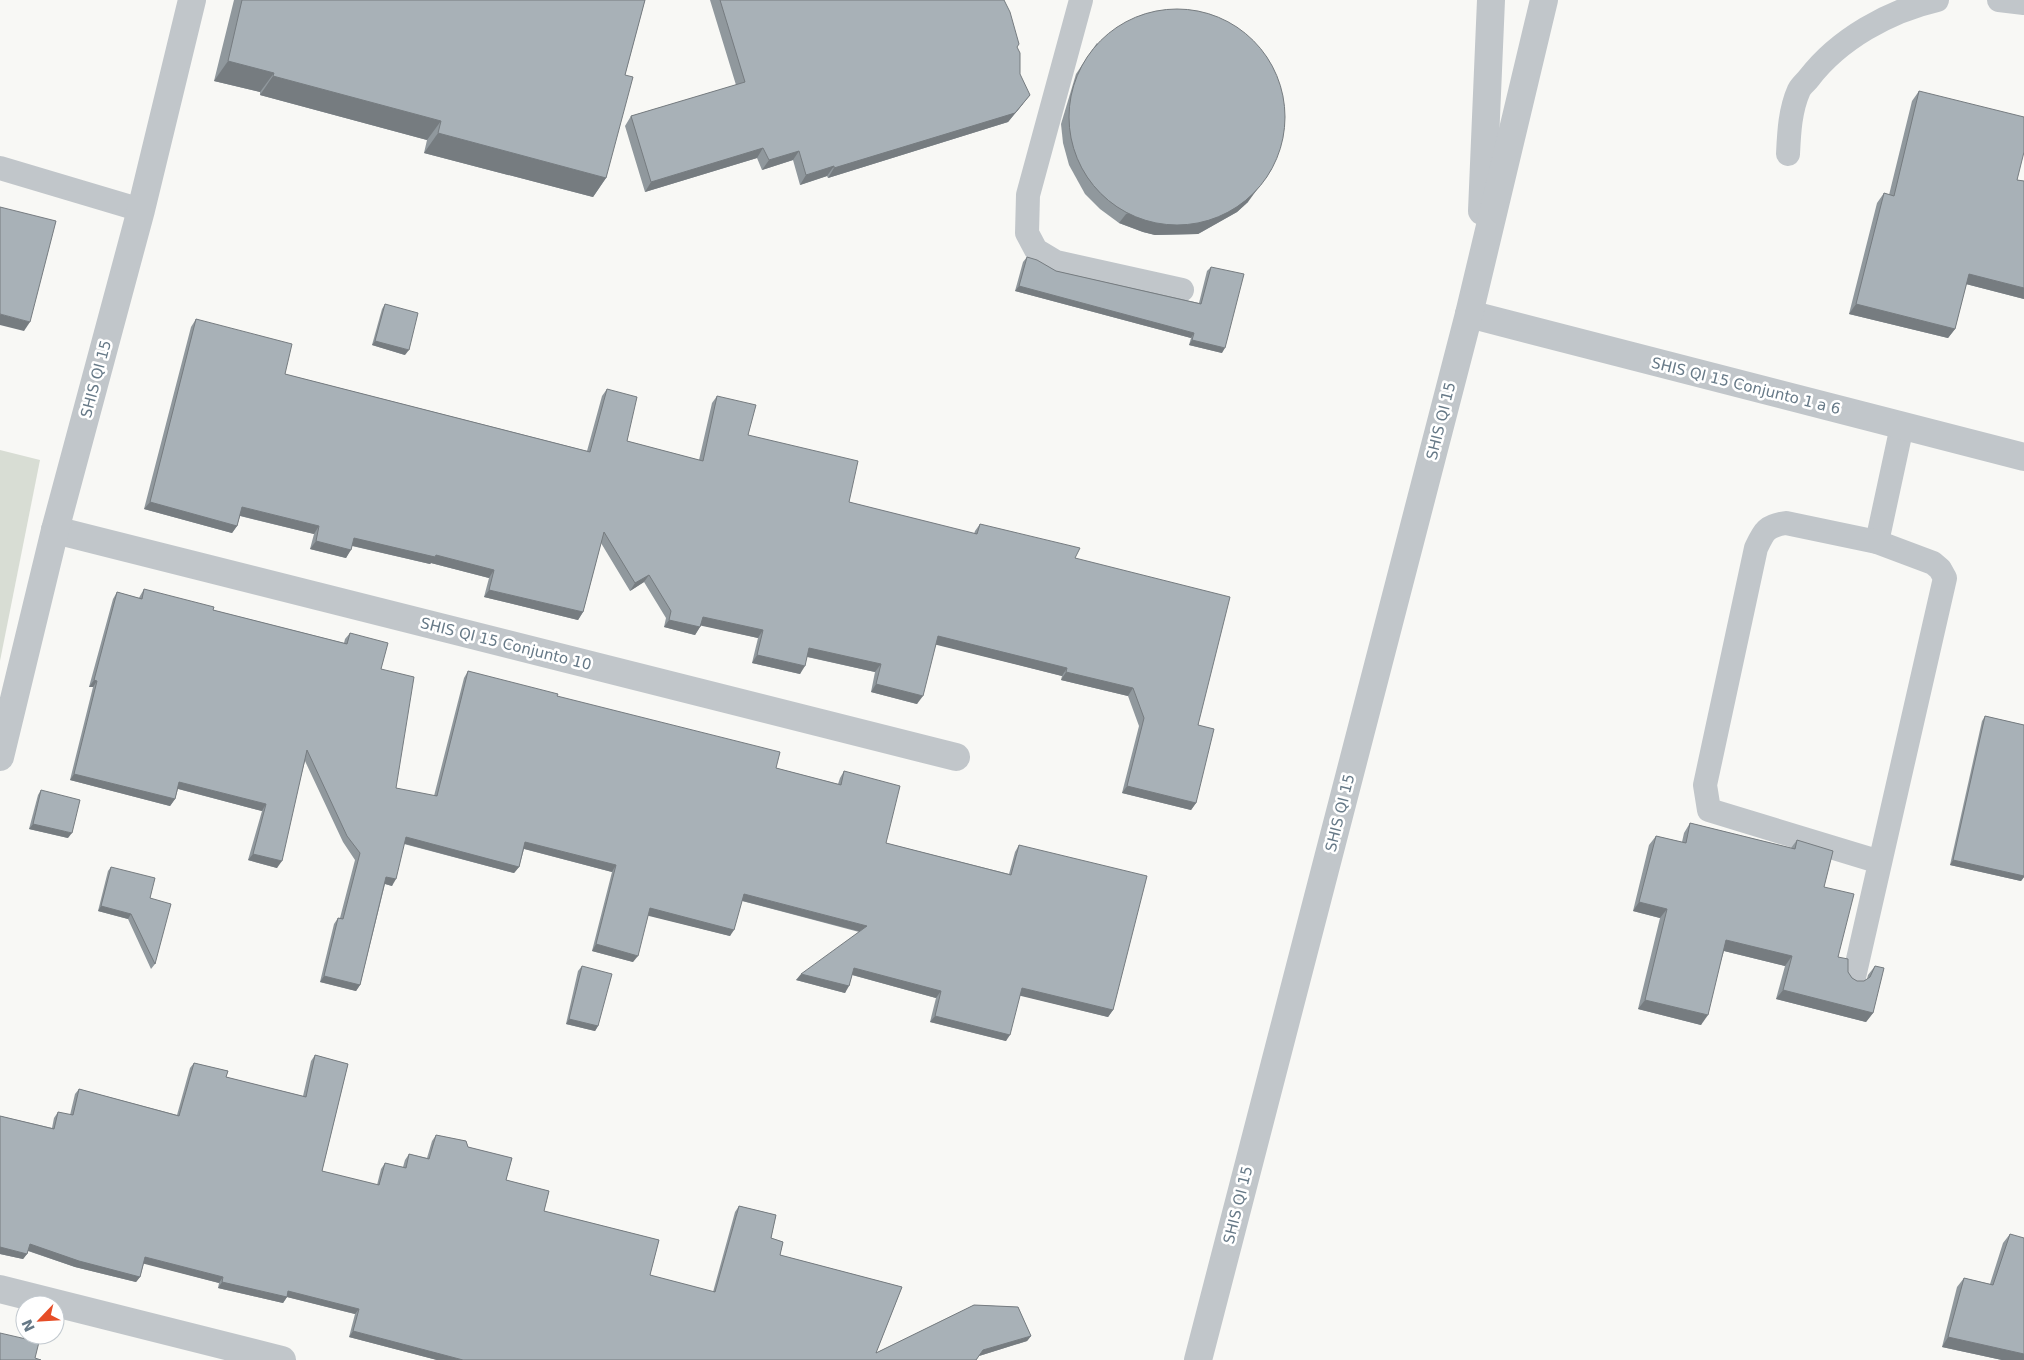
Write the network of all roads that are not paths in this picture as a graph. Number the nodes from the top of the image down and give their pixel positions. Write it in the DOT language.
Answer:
graph roads {
  1 [pos="192,0"];
  2 [pos="1081,0"];
  3 [pos="1491,0"];
  4 [pos="1544,0"];
  5 [pos="1937,0"];
  6 [pos="1999,0"];
  7 [pos="2024,3"];
  8 [pos="1788,154"];
  9 [pos="0,168"];
  10 [pos="141,210"];
  11 [pos="1480,266"];
  12 [pos="1182,290"];
  13 [pos="1469,314"];
  14 [pos="1902,426"];
  15 [pos="2024,457"];
  16 [pos="55,530"];
  17 [pos="1877,542"];
  18 [pos="0,757"];
  19 [pos="956,757"];
  20 [pos="1880,862"];
  21 [pos="1854,976"];
  22 [pos="0,1289"];
  23 [pos="282,1360"];
  24 [pos="1198,1360"];
  1 -- 10 [label="street, SHIS QI 15"];
  2 -- 12 [label="lane"];
  3 -- 11 [label="street, SHIS QI 15"];
  4 -- 11 [label="street, SHIS QI 15"];
  5 -- 8 [label="lane"];
  6 -- 7 [label="lane"];
  9 -- 10 [label="lane"];
  10 -- 16 [label="street, SHIS QI 15"];
  11 -- 13 [label="street, SHIS QI 15"];
  13 -- 14 [label="street, SHIS QI 15 Conjunto 1 a 6"];
  13 -- 24 [label="street, SHIS QI 15"];
  14 -- 15 [label="street, SHIS QI 15 Conjunto 1 a 6"];
  14 -- 17 [label="lane"];
  16 -- 18 [label="street, SHIS QI 15"];
  16 -- 19 [label="street, SHIS QI 15 Conjunto 10"];
  17 -- 20 [label="lane"];
  17 -- 20 [label="lane"];
  20 -- 21 [label="lane"];
  22 -- 23 [label="street"];
}
